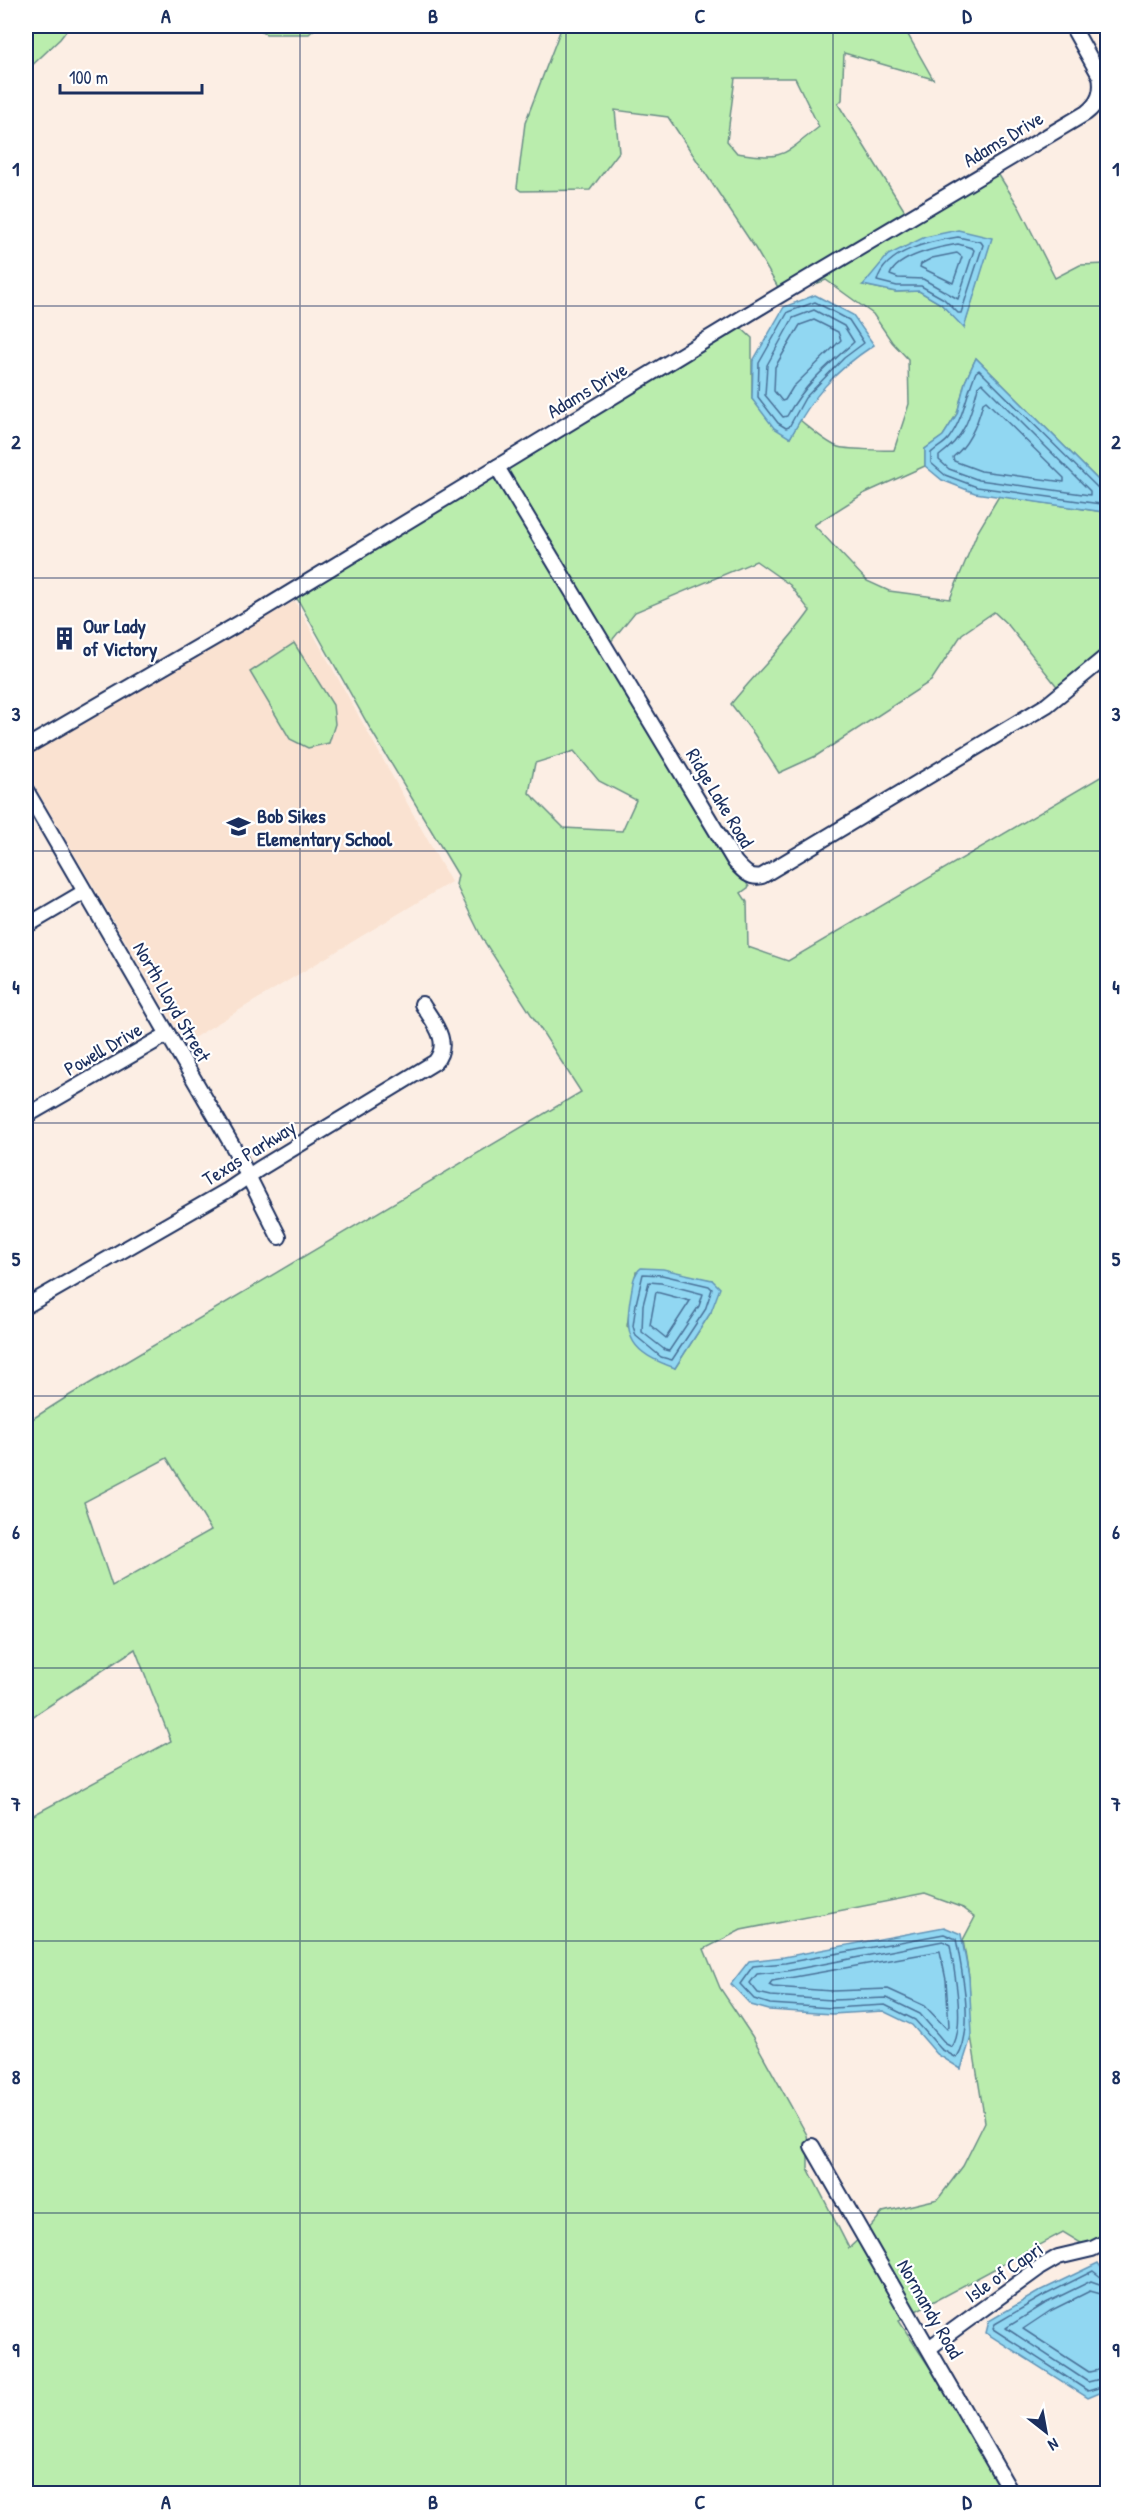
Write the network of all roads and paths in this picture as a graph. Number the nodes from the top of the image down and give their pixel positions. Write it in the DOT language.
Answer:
graph roads {
  1 [pos="1076,27"];
  2 [pos="497,467"];
  3 [pos="1107,655"];
  4 [pos="26,747"];
  5 [pos="26,790"];
  6 [pos="84,892"];
  7 [pos="26,926"];
  8 [pos="422,1004"];
  9 [pos="168,1034"];
  10 [pos="26,1116"];
  11 [pos="248,1176"];
  12 [pos="279,1238"];
  13 [pos="26,1306"];
  14 [pos="812,2146"];
  15 [pos="1107,2241"];
  16 [pos="929,2348"];
  17 [pos="1012,2493"];
  1 -- 2 [label="street, Adams Drive"];
  2 -- 3 [label="street, Ridge Lake Road"];
  2 -- 4 [label="street, Adams Drive"];
  5 -- 6 [label="street, North Lloyd Street"];
  6 -- 7 [label="street"];
  6 -- 9 [label="street, North Lloyd Street"];
  8 -- 11 [label="street, Texas Parkway"];
  9 -- 10 [label="street, Powell Drive"];
  9 -- 11 [label="street, North Lloyd Street"];
  11 -- 12 [label="street, North Lloyd Street"];
  11 -- 13 [label="street, Texas Parkway"];
  14 -- 16 [label="street, Normandy Road"];
  15 -- 16 [label="street, Isle of Capri"];
  16 -- 17 [label="street, Normandy Road"];
}
